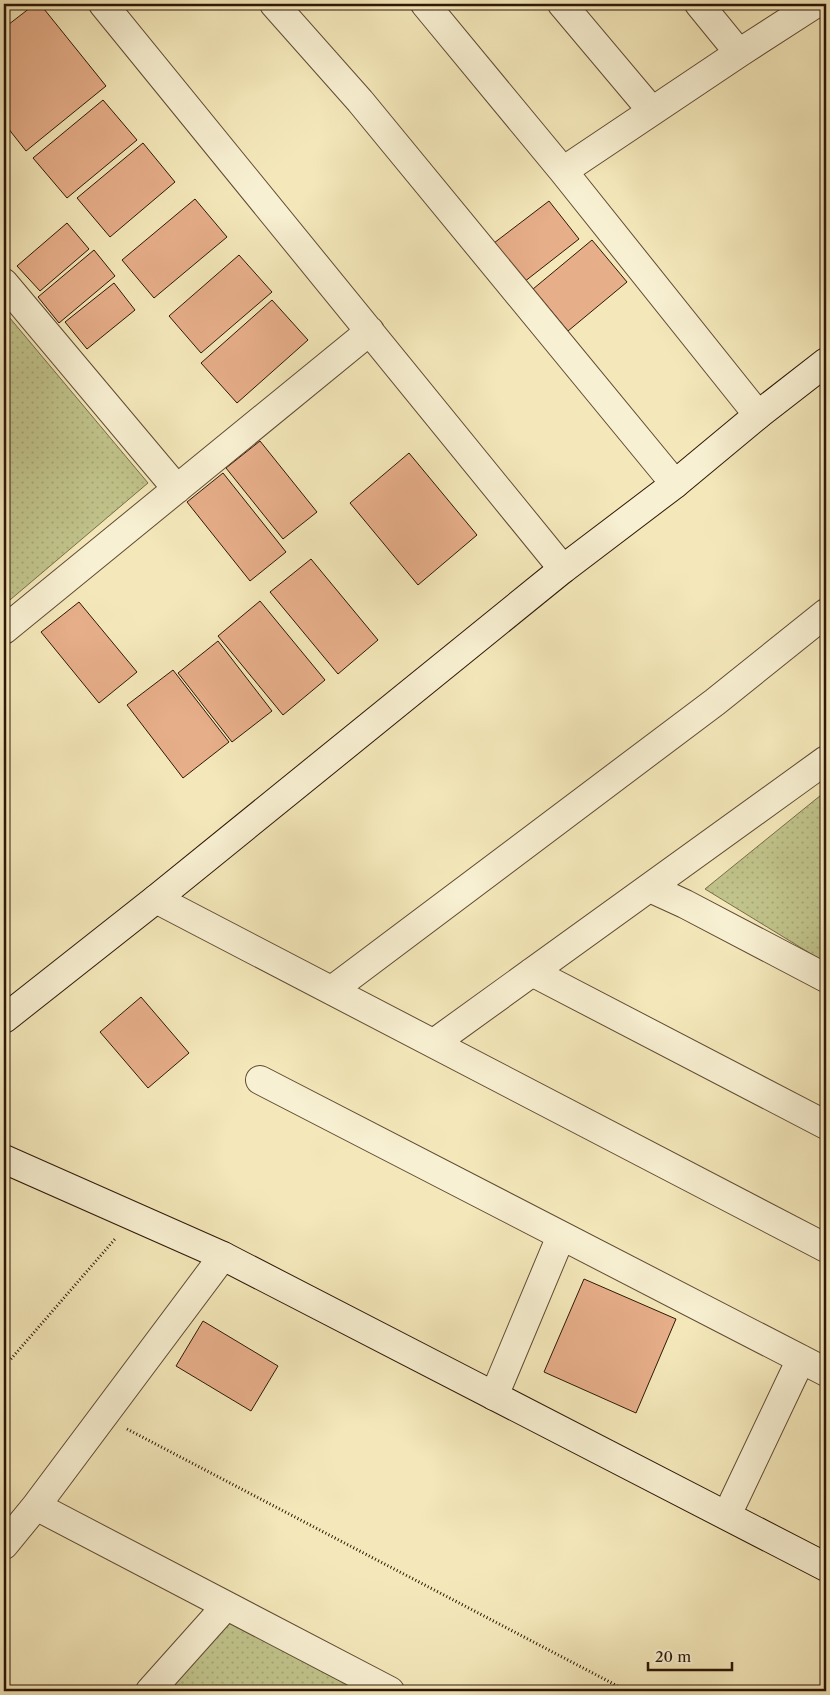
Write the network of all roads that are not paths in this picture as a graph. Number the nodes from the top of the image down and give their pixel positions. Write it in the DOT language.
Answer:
graph roads {
  1 [pos="102,4"];
  2 [pos="274,4"];
  3 [pos="425,4"];
  4 [pos="562,4"];
  5 [pos="699,4"];
  6 [pos="815,4"];
  7 [pos="738,53"];
  8 [pos="652,111"];
  9 [pos="563,171"];
  10 [pos="4,282"];
  11 [pos="370,331"];
  12 [pos="826,362"];
  13 [pos="758,415"];
  14 [pos="675,484"];
  15 [pos="176,489"];
  16 [pos="563,569"];
  17 [pos="826,613"];
  18 [pos="4,630"];
  19 [pos="826,760"];
  20 [pos="650,888"];
  21 [pos="156,899"];
  22 [pos="532,972"];
  23 [pos="826,978"];
  24 [pos="332,990"];
  25 [pos="4,1019"];
  26 [pos="434,1043"];
  27 [pos="260,1080"];
  28 [pos="826,1125"];
  29 [pos="7,1165"];
  30 [pos="561,1236"];
  31 [pos="826,1248"];
  32 [pos="223,1256"];
  33 [pos="801,1359"];
  34 [pos="826,1372"];
  35 [pos="494,1396"];
  36 [pos="36,1506"];
  37 [pos="727,1515"];
  38 [pos="4,1544"];
  39 [pos="826,1567"];
  40 [pos="226,1606"];
  41 [pos="150,1691"];
  42 [pos="390,1691"];
  1 -- 11 [label="street"];
  2 -- 14 [label="street"];
  3 -- 9 [label="street"];
  4 -- 8 [label="street"];
  5 -- 7 [label="street"];
  6 -- 7 [label="street"];
  7 -- 8 [label="street"];
  8 -- 9 [label="street"];
  9 -- 13 [label="street"];
  10 -- 15 [label="street"];
  11 -- 15 [label="street"];
  11 -- 16 [label="street"];
  12 -- 13 [label="street"];
  13 -- 14 [label="street"];
  14 -- 16 [label="street"];
  15 -- 18 [label="street"];
  16 -- 21 [label="street"];
  17 -- 24 [label="street"];
  19 -- 20 [label="street"];
  20 -- 22 [label="street"];
  20 -- 23 [label="street"];
  21 -- 24 [label="street"];
  21 -- 25 [label="street"];
  22 -- 26 [label="street"];
  22 -- 28 [label="street"];
  24 -- 26 [label="street"];
  26 -- 31 [label="street"];
  27 -- 30 [label="street"];
  29 -- 32 [label="street"];
  30 -- 33 [label="street"];
  30 -- 35 [label="street"];
  32 -- 35 [label="street"];
  32 -- 36 [label="street"];
  33 -- 34 [label="street"];
  33 -- 37 [label="street"];
  35 -- 37 [label="street"];
  36 -- 38 [label="street"];
  36 -- 40 [label="street"];
  37 -- 39 [label="street"];
  40 -- 41 [label="street"];
  40 -- 42 [label="street"];
}
